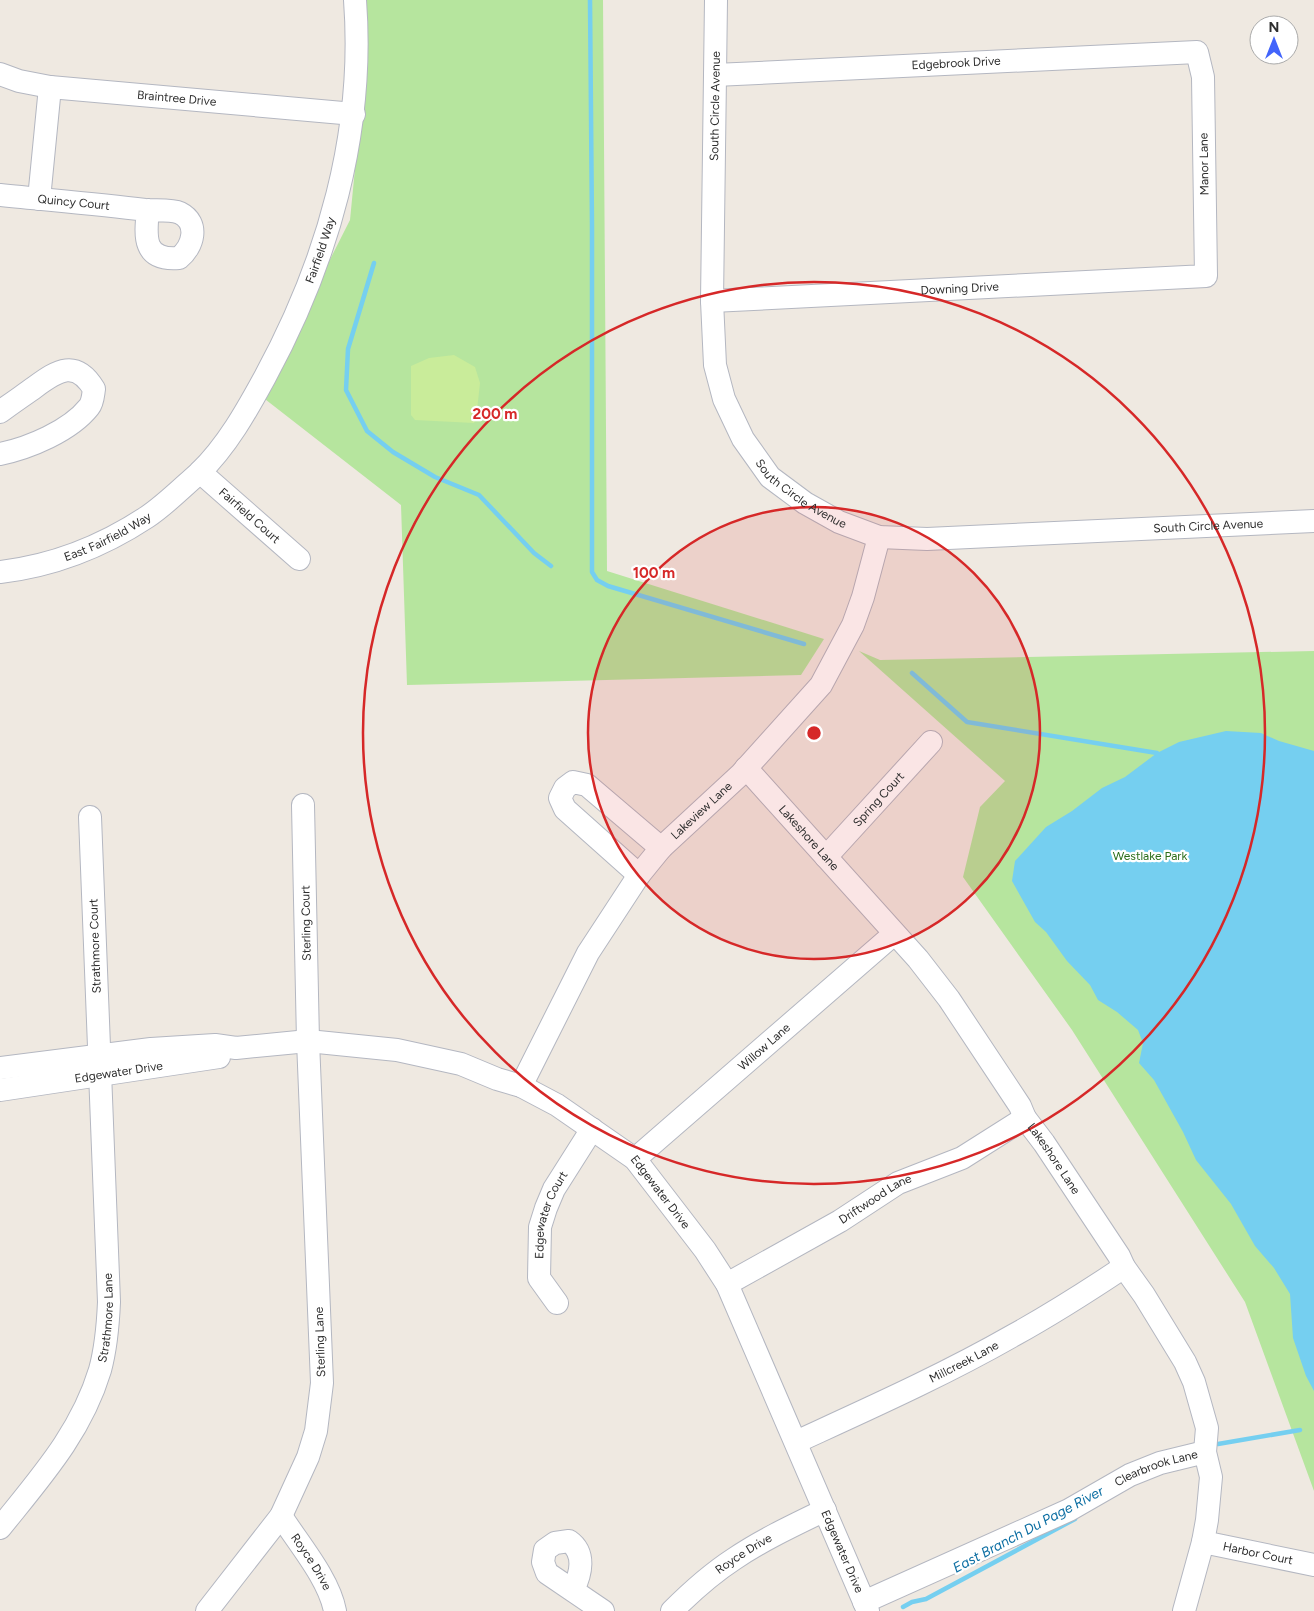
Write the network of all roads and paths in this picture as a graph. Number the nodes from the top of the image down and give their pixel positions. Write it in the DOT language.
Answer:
graph roads {
  1 [pos="355,0"];
  2 [pos="716,0"];
  3 [pos="1197,52"];
  4 [pos="0,74"];
  5 [pos="715,74"];
  6 [pos="50,87"];
  7 [pos="354,114"];
  8 [pos="0,195"];
  9 [pos="39,199"];
  10 [pos="148,210"];
  11 [pos="1206,276"];
  12 [pos="712,301"];
  13 [pos="0,412"];
  14 [pos="0,454"];
  15 [pos="200,472"];
  16 [pos="1314,521"];
  17 [pos="879,538"];
  18 [pos="299,559"];
  19 [pos="0,572"];
  20 [pos="931,742"];
  21 [pos="746,768"];
  22 [pos="303,806"];
  23 [pos="90,817"];
  24 [pos="661,848"];
  25 [pos="826,857"];
  26 [pos="639,875"];
  27 [pos="894,934"];
  28 [pos="308,1041"];
  29 [pos="100,1066"];
  30 [pos="0,1068"];
  31 [pos="521,1086"];
  32 [pos="0,1090"];
  33 [pos="1025,1118"];
  34 [pos="592,1129"];
  35 [pos="635,1159"];
  36 [pos="1124,1267"];
  37 [pos="727,1284"];
  38 [pos="558,1304"];
  39 [pos="796,1442"];
  40 [pos="1205,1452"];
  41 [pos="825,1510"];
  42 [pos="281,1516"];
  43 [pos="0,1528"];
  44 [pos="1203,1542"];
  45 [pos="1314,1566"];
  46 [pos="573,1590"];
  47 [pos="866,1607"];
  48 [pos="207,1611"];
  49 [pos="335,1611"];
  50 [pos="603,1611"];
  51 [pos="672,1611"];
  52 [pos="1184,1611"];
  1 -- 7 [label="street, Fairfield Way"];
  2 -- 5 [label="street, South Circle Avenue"];
  3 -- 5 [label="street, Edgebrook Drive"];
  3 -- 11 [label="street, Manor Lane"];
  4 -- 6 [label="street, Braintree Drive"];
  5 -- 12 [label="street, South Circle Avenue"];
  6 -- 7 [label="street, Braintree Drive"];
  6 -- 9 [label="street"];
  7 -- 15 [label="street, Fairfield Way"];
  8 -- 9 [label="street, Quincy Court"];
  9 -- 10 [label="street, Quincy Court"];
  11 -- 12 [label="street, Downing Drive"];
  12 -- 17 [label="street, South Circle Avenue"];
  13 -- 14 [label="street"];
  15 -- 18 [label="street, Fairfield Court"];
  15 -- 19 [label="street, East Fairfield Way"];
  16 -- 17 [label="street, South Circle Avenue"];
  17 -- 21 [label="street, Lakeview Lane"];
  20 -- 25 [label="street, Spring Court"];
  21 -- 24 [label="street, Lakeview Lane"];
  21 -- 25 [label="street, Lakeshore Lane"];
  22 -- 28 [label="street, Sterling Court"];
  23 -- 29 [label="street, Strathmore Court"];
  24 -- 26 [label="street, Lakeview Lane"];
  24 -- 26 [label="street"];
  25 -- 27 [label="street, Lakeshore Lane"];
  26 -- 31 [label="street, Lakeview Lane"];
  27 -- 33 [label="street, Lakeshore Lane"];
  27 -- 35 [label="street, Willow Lane"];
  28 -- 29 [label="street, Edgewater Drive"];
  28 -- 31 [label="street, Edgewater Drive"];
  28 -- 42 [label="street, Sterling Lane"];
  29 -- 30 [label="street, Edgewater Drive"];
  29 -- 32 [label="street, Edgewater Drive"];
  29 -- 43 [label="street, Strathmore Lane"];
  31 -- 34 [label="street, Edgewater Drive"];
  33 -- 36 [label="street, Lakeshore Lane"];
  33 -- 37 [label="street, Driftwood Lane"];
  34 -- 35 [label="street, Edgewater Drive"];
  34 -- 38 [label="street, Edgewater Court"];
  35 -- 37 [label="street, Edgewater Drive"];
  36 -- 39 [label="street, Millcreek Lane"];
  36 -- 40 [label="street, Lakeshore Lane"];
  37 -- 39 [label="street, Edgewater Drive"];
  39 -- 41 [label="street, Edgewater Drive"];
  40 -- 44 [label="street, Lakeshore Lane"];
  40 -- 47 [label="street, Clearbrook Lane"];
  41 -- 47 [label="street, Edgewater Drive"];
  41 -- 51 [label="street, Royce Drive"];
  42 -- 48 [label="street, Sterling Lane"];
  42 -- 49 [label="street, Royce Drive"];
  44 -- 45 [label="street, Harbor Court"];
  44 -- 52 [label="street, Lakeshore Lane"];
  46 -- 50 [label="street"];
}
